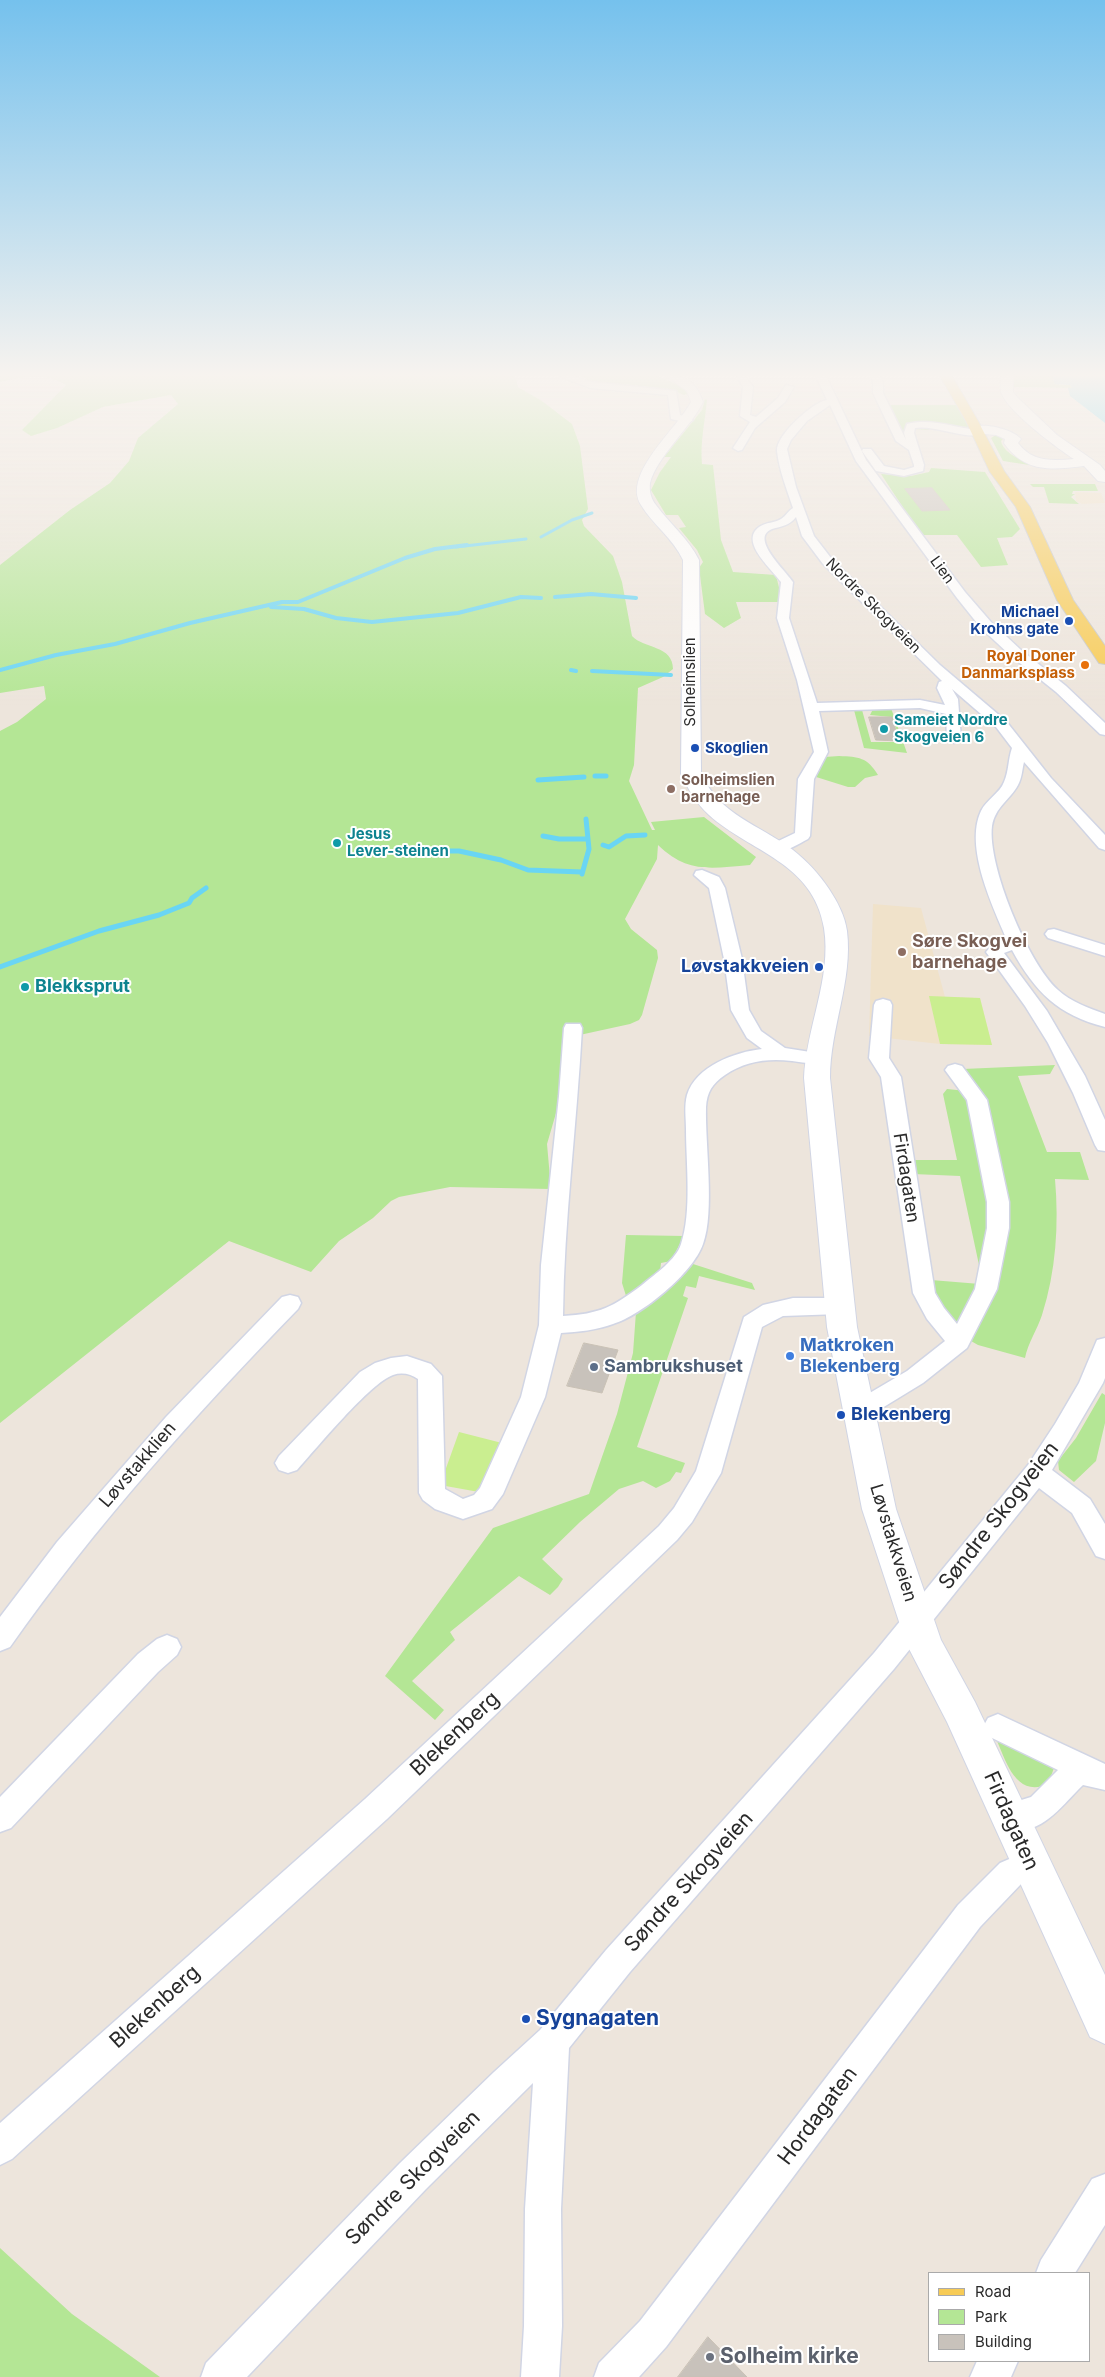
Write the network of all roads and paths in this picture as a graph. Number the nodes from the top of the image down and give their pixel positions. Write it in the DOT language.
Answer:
graph roads {
  1 [pos="643,487"];
  2 [pos="791,487"];
  3 [pos="879,487"];
  4 [pos="1008,487"];
  5 [pos="798,510"];
  6 [pos="1105,659"];
  7 [pos="950,683"];
  8 [pos="818,707"];
  9 [pos="953,711"];
  10 [pos="1105,731"];
  11 [pos="954,740"];
  12 [pos="1019,749"];
  13 [pos="1105,845"];
  14 [pos="776,848"];
  15 [pos="702,875"];
  16 [pos="1054,934"];
  17 [pos="1018,944"];
  18 [pos="1105,951"];
  19 [pos="884,1005"];
  20 [pos="1105,1021"];
  21 [pos="573,1028"];
  22 [pos="778,1052"];
  23 [pos="816,1058"];
  24 [pos="955,1070"];
  25 [pos="1105,1145"];
  26 [pos="290,1303"];
  27 [pos="840,1306"];
  28 [pos="550,1326"];
  29 [pos="959,1342"];
  30 [pos="1105,1346"];
  31 [pos="1098,1386"];
  32 [pos="860,1410"];
  33 [pos="288,1464"];
  34 [pos="1037,1472"];
  35 [pos="1105,1548"];
  36 [pos="917,1619"];
  37 [pos="0,1639"];
  38 [pos="167,1647"];
  39 [pos="998,1727"];
  40 [pos="1101,1775"];
  41 [pos="1010,1817"];
  42 [pos="0,1818"];
  43 [pos="1030,1865"];
  44 [pos="1105,2022"];
  45 [pos="552,2042"];
  46 [pos="0,2147"];
  47 [pos="1105,2192"];
  48 [pos="1055,2272"];
  49 [pos="998,2362"];
  50 [pos="220,2377"];
  51 [pos="540,2377"];
  52 [pos="613,2377"];
  53 [pos="989,2377"];
  1 -- 14 [label="street, Solheimslien"];
  2 -- 5 [label="street, Nordre Skogveien"];
  3 -- 10 [label="street, Lien"];
  4 -- 6 [label="main road"];
  5 -- 7 [label="street, Nordre Skogveien"];
  5 -- 14 [label="street"];
  7 -- 9 [label="street"];
  7 -- 12 [label="street, Nordre Skogveien"];
  8 -- 9 [label="street"];
  9 -- 11 [label="street"];
  12 -- 13 [label="street, Nordre Skogveien"];
  12 -- 17 [label="street"];
  14 -- 23 [label="street, Solheimslien"];
  15 -- 22 [label="street"];
  16 -- 18 [label="street"];
  17 -- 20 [label="street"];
  17 -- 25 [label="street"];
  19 -- 29 [label="street, Firdagaten"];
  21 -- 28 [label="street"];
  22 -- 23 [label="street"];
  22 -- 28 [label="street"];
  23 -- 27 [label="street, Løvstakkveien"];
  24 -- 29 [label="street"];
  26 -- 37 [label="street, Løvstakklien"];
  27 -- 32 [label="street, Løvstakkveien"];
  27 -- 46 [label="street, Blekenberg"];
  28 -- 33 [label="street"];
  29 -- 32 [label="street"];
  30 -- 31 [label="street, Søndre Skogveien"];
  31 -- 34 [label="street, Søndre Skogveien"];
  32 -- 36 [label="street, Løvstakkveien"];
  34 -- 35 [label="street"];
  34 -- 36 [label="street, Søndre Skogveien"];
  36 -- 41 [label="street, Firdagaten"];
  36 -- 45 [label="street, Søndre Skogveien"];
  38 -- 42 [label="street"];
  39 -- 40 [label="street"];
  40 -- 41 [label="street"];
  41 -- 43 [label="street, Firdagaten"];
  43 -- 44 [label="street, Firdagaten"];
  43 -- 52 [label="street, Hordagaten"];
  45 -- 50 [label="street, Søndre Skogveien"];
  45 -- 51 [label="street"];
  47 -- 48 [label="street"];
  49 -- 53 [label="street"];
}
